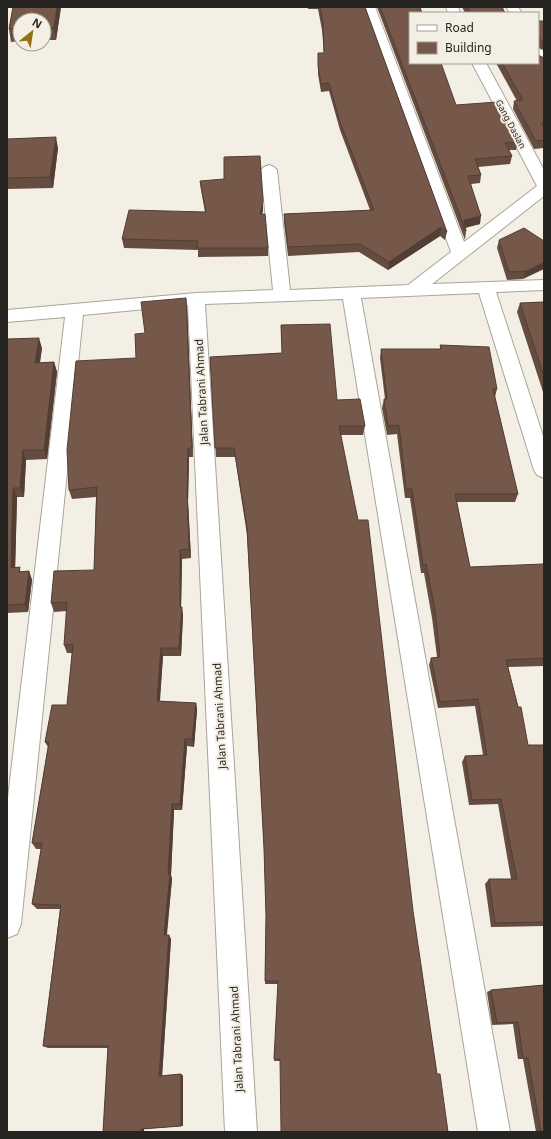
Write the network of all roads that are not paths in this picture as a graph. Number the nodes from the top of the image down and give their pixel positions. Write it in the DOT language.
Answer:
graph roads {
  1 [pos="369,7"];
  2 [pos="480,64"];
  3 [pos="269,170"];
  4 [pos="544,184"];
  5 [pos="544,188"];
  6 [pos="460,254"];
  7 [pos="544,285"];
  8 [pos="486,288"];
  9 [pos="413,290"];
  10 [pos="351,292"];
  11 [pos="282,295"];
  12 [pos="196,299"];
  13 [pos="75,310"];
  14 [pos="7,316"];
  15 [pos="544,470"];
  16 [pos="7,924"];
  17 [pos="241,1132"];
  18 [pos="494,1132"];
  1 -- 6 [label="street"];
  2 -- 4 [label="street, Gang Daslan"];
  3 -- 11 [label="street"];
  5 -- 6 [label="street"];
  6 -- 9 [label="street"];
  7 -- 8 [label="street"];
  8 -- 9 [label="street"];
  8 -- 15 [label="street"];
  9 -- 10 [label="street"];
  10 -- 11 [label="street"];
  10 -- 18 [label="street"];
  11 -- 12 [label="street"];
  12 -- 13 [label="street"];
  12 -- 17 [label="street, Jalan Tabrani Ahmad"];
  13 -- 14 [label="street"];
  13 -- 16 [label="street"];
}
